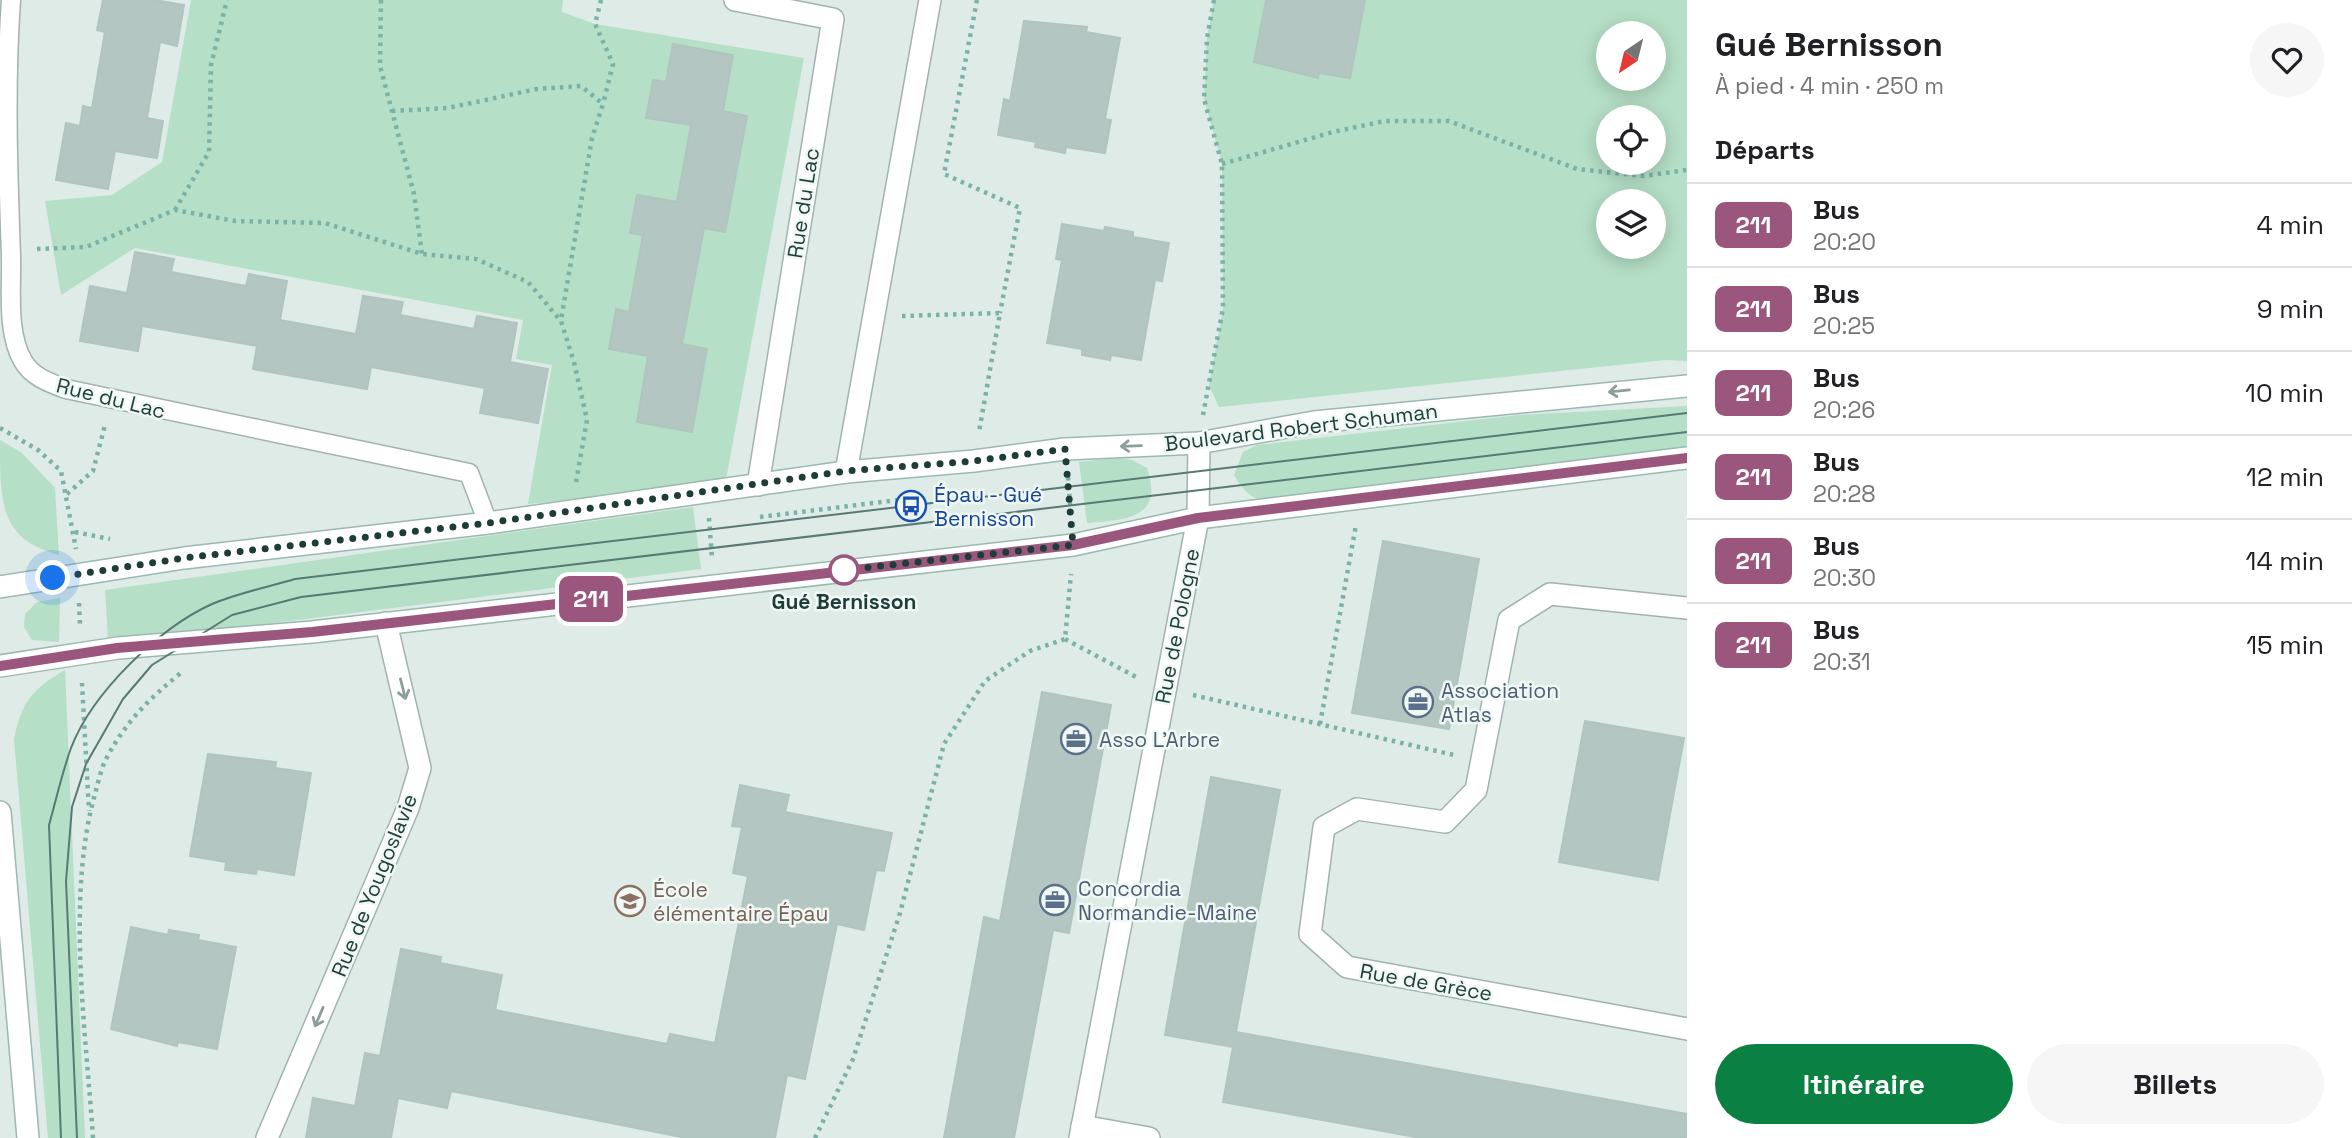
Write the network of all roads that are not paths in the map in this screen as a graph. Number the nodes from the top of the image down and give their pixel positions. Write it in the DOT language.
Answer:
graph roads {
  1 [pos="11,0"];
  2 [pos="735,0"];
  3 [pos="930,0"];
  4 [pos="1687,386"];
  5 [pos="1199,443"];
  6 [pos="1687,458"];
  7 [pos="846,471"];
  8 [pos="758,485"];
  9 [pos="1198,518"];
  10 [pos="488,523"];
  11 [pos="0,587"];
  12 [pos="1687,608"];
  13 [pos="386,623"];
  14 [pos="0,666"];
  15 [pos="0,812"];
  16 [pos="1687,1029"];
  17 [pos="1081,1132"];
  18 [pos="28,1138"];
  19 [pos="267,1138"];
  20 [pos="1149,1138"];
  1 -- 10 [label="lane, Rue du Lac"];
  2 -- 8 [label="street, Rue du Lac"];
  3 -- 7 [label="street"];
  4 -- 5 [label="street, Boulevard Robert Schuman, one-way"];
  5 -- 7 [label="street, Boulevard Robert Schuman, one-way"];
  5 -- 9 [label="street, Rue de Pologne"];
  6 -- 9 [label="street"];
  7 -- 8 [label="street, Boulevard Robert Schuman"];
  8 -- 10 [label="street, Boulevard Robert Schuman"];
  9 -- 13 [label="street"];
  9 -- 17 [label="street, Rue de Pologne"];
  10 -- 11 [label="street, Boulevard Robert Schuman"];
  12 -- 16 [label="street, Rue de Grèce"];
  13 -- 14 [label="street"];
  13 -- 19 [label="street, Rue de Yougoslavie, one-way"];
  15 -- 18 [label="street"];
  17 -- 20 [label="street"];
}
